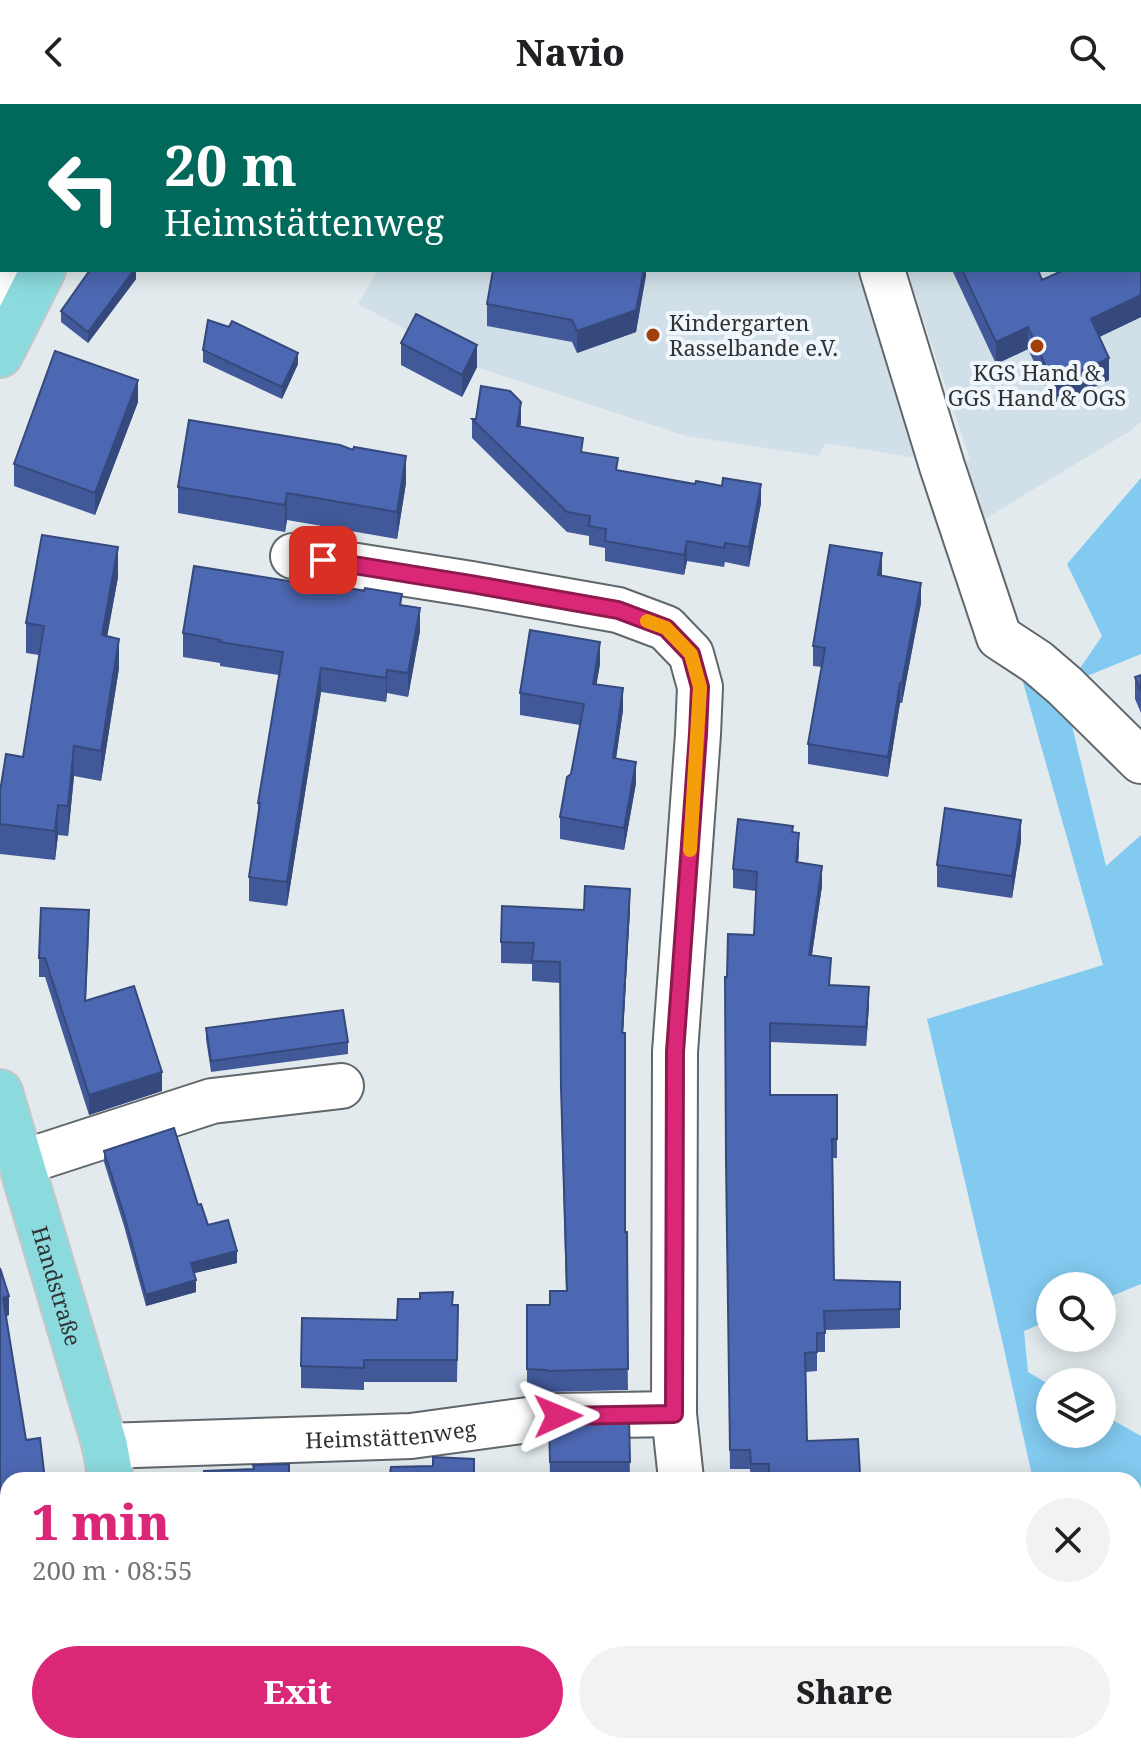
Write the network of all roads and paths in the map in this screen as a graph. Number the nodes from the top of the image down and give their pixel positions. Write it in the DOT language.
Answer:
graph roads {
  1 [pos="883,272"];
  2 [pos="24,284"];
  3 [pos="0,355"];
  4 [pos="293,556"];
  5 [pos="1141,761"];
  6 [pos="341,1086"];
  7 [pos="0,1092"];
  8 [pos="21,1163"];
  9 [pos="674,1414"];
  10 [pos="108,1463"];
  11 [pos="680,1472"];
  1 -- 5 [label="street"];
  2 -- 3 [label="main road"];
  4 -- 9 [label="street"];
  6 -- 8 [label="street"];
  7 -- 8 [label="main road, Handstraße"];
  8 -- 10 [label="main road, Handstraße"];
  9 -- 10 [label="street, Heimstättenweg"];
  9 -- 11 [label="street"];
}
